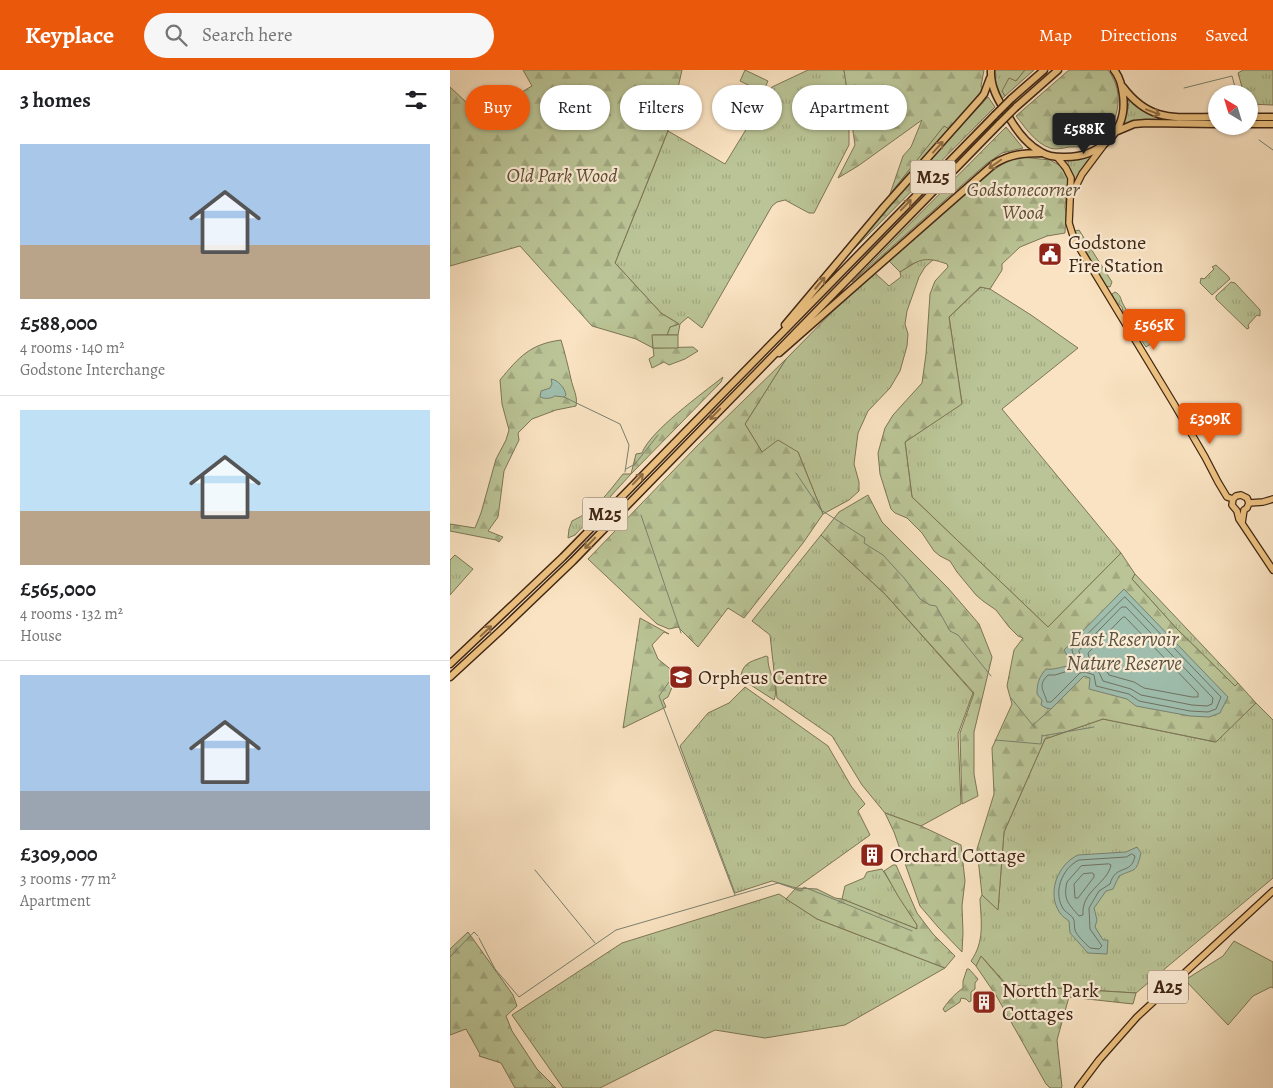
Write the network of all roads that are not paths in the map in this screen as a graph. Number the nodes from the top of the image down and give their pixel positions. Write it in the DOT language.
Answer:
graph roads {
  1 [pos="990,70"];
  2 [pos="1044,70"];
  3 [pos="1058,70"];
  4 [pos="1116,71"];
  5 [pos="990,78"];
  6 [pos="1122,86"];
  7 [pos="1208,117"];
  8 [pos="1258,117"];
  9 [pos="1273,117"];
  10 [pos="1208,124"];
  11 [pos="1258,124"];
  12 [pos="1273,124"];
  13 [pos="1115,132"];
  14 [pos="1103,146"];
  15 [pos="1042,153"];
  16 [pos="1057,157"];
  17 [pos="1070,198"];
  18 [pos="755,360"];
  19 [pos="749,379"];
  20 [pos="1233,499"];
  21 [pos="1273,499"];
  22 [pos="1249,502"];
  23 [pos="1244,510"];
  24 [pos="1237,511"];
  25 [pos="1242,523"];
  26 [pos="1273,570"];
  27 [pos="450,664"];
  28 [pos="450,677"];
  29 [pos="1273,891"];
  30 [pos="1078,1088"];
  1 -- 5 [label="highway"];
  18 -- 2 [label="highway, M25, one-way, bridge"];
  3 -- 19 [label="highway, M25, bridge"];
  4 -- 6 [label="highway"];
  5 -- 15 [label="highway"];
  18 -- 5 [label="highway, M25, one-way"];
  6 -- 7 [label="highway, one-way"];
  6 -- 13 [label="highway"];
  8 -- 9 [label="highway"];
  10 -- 13 [label="highway"];
  11 -- 12 [label="highway"];
  13 -- 14 [label="highway"];
  14 -- 16 [label="highway"];
  14 -- 17 [label="main road"];
  15 -- 16 [label="highway"];
  15 -- 19 [label="highway, M25, one-way"];
  16 -- 17 [label="main road"];
  17 -- 20 [label="main road"];
  27 -- 18 [label="highway, M25, one-way"];
  19 -- 28 [label="highway, M25, one-way"];
  20 -- 22 [label="main road"];
  20 -- 24 [label="main road"];
  21 -- 22 [label="main road"];
  22 -- 23 [label="main road"];
  23 -- 24 [label="main road"];
  23 -- 25 [label="main road"];
  24 -- 25 [label="main road"];
  25 -- 26 [label="main road"];
  29 -- 30 [label="main road, A25"];
}
